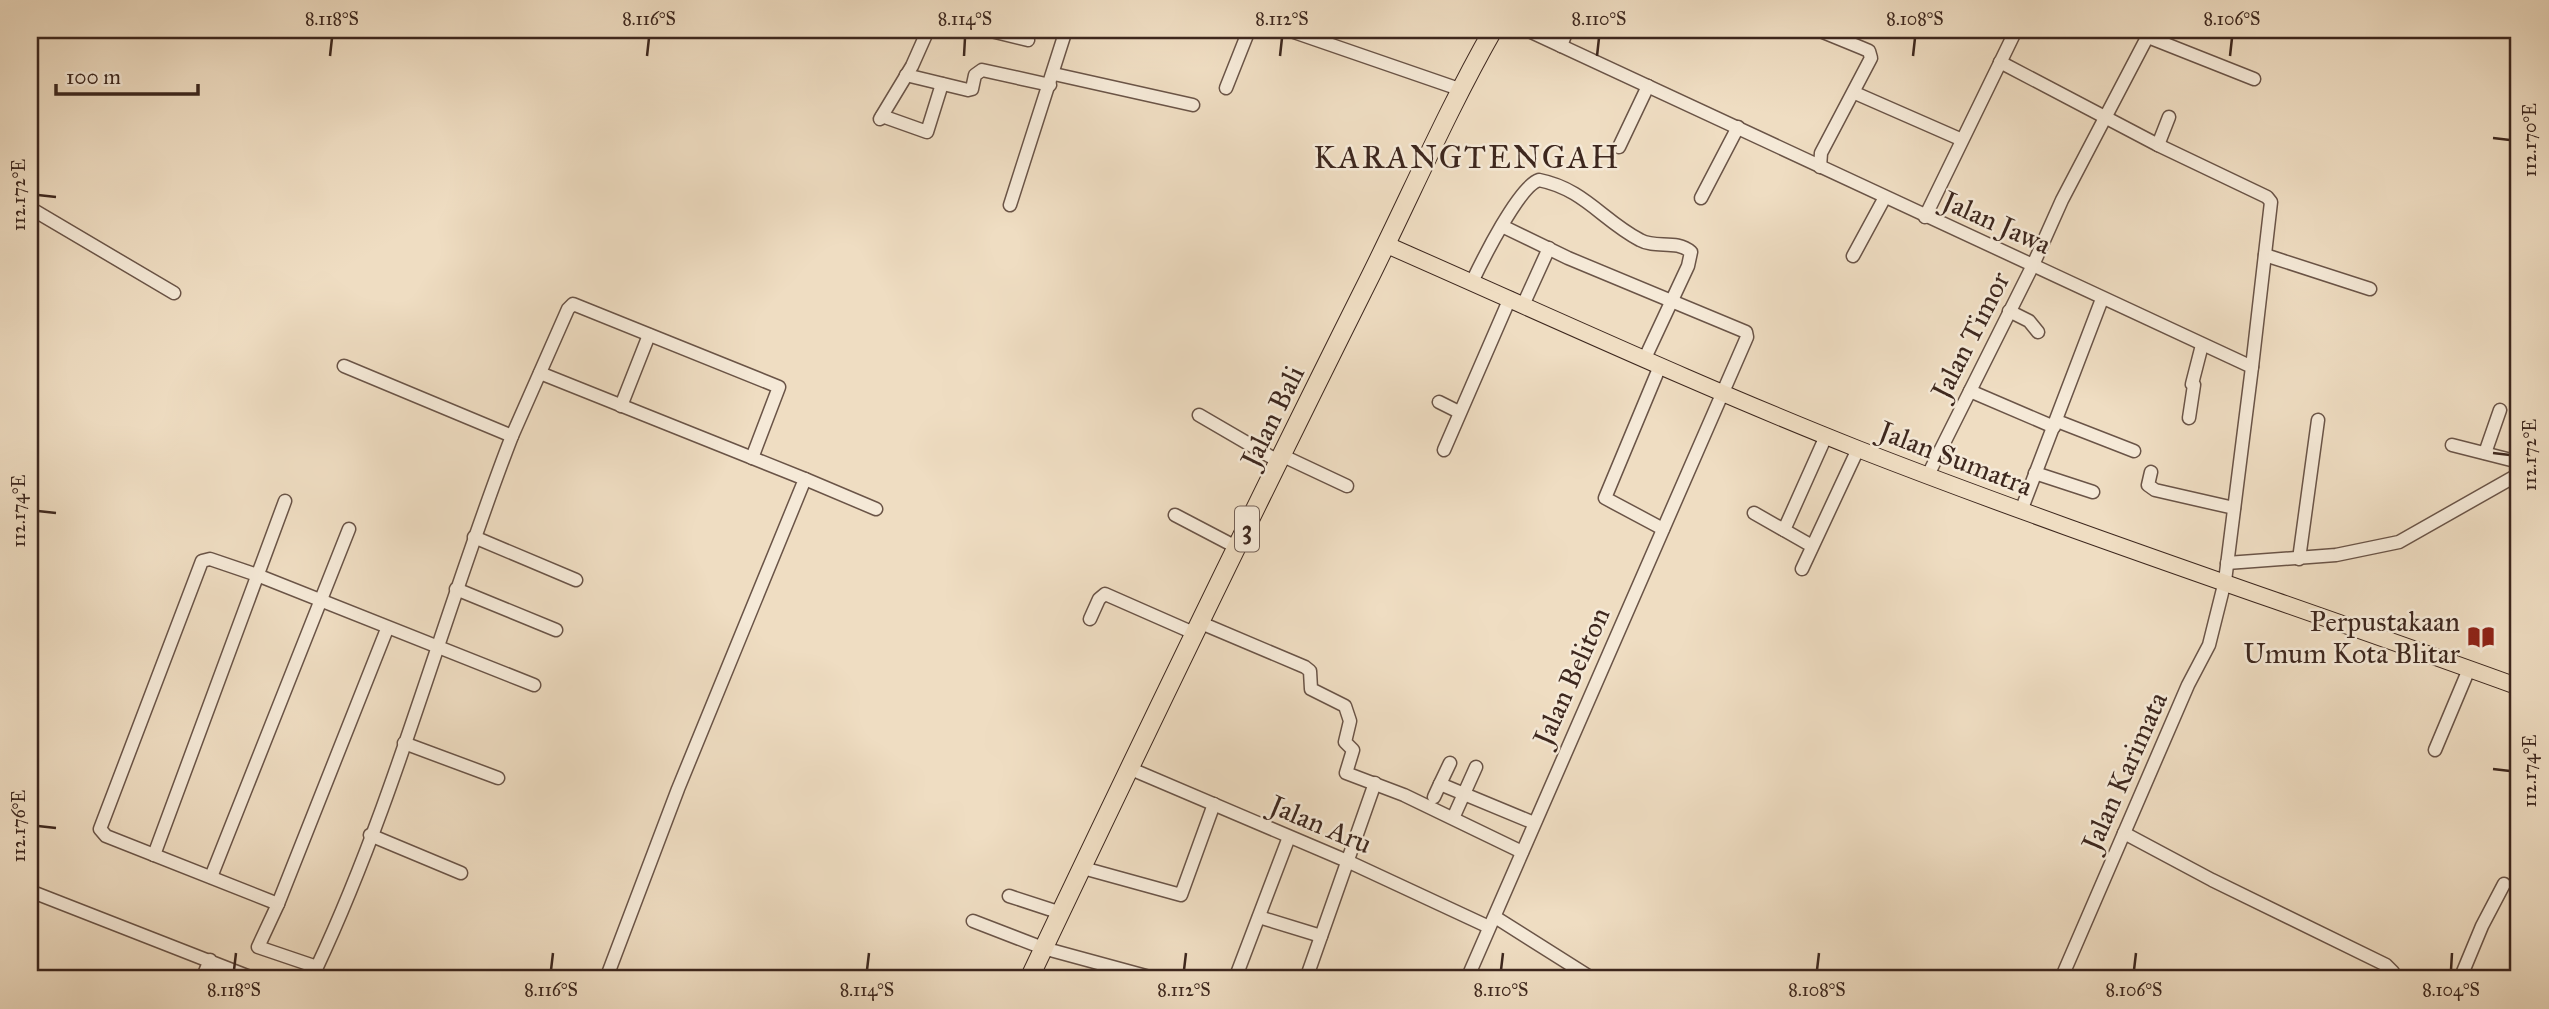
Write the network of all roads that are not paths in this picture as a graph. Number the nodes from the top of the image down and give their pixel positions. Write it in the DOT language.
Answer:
graph roads {
  1 [pos="928,30"];
  2 [pos="986,30"];
  3 [pos="1066,30"];
  4 [pos="1248,30"];
  5 [pos="1288,30"];
  6 [pos="1335,30"];
  7 [pos="1493,30"];
  8 [pos="1527,30"];
  9 [pos="1567,30"];
  10 [pos="1818,30"];
  11 [pos="2016,30"];
  12 [pos="2150,33"];
  13 [pos="1028,40"];
  14 [pos="1331,43"];
  15 [pos="1560,46"];
  16 [pos="2000,62"];
  17 [pos="906,75"];
  18 [pos="2254,79"];
  19 [pos="1052,80"];
  20 [pos="1466,81"];
  21 [pos="942,84"];
  22 [pos="1648,86"];
  23 [pos="1226,88"];
  24 [pos="1855,93"];
  25 [pos="1193,106"];
  26 [pos="2169,117"];
  27 [pos="2105,118"];
  28 [pos="1738,127"];
  29 [pos="1960,139"];
  30 [pos="2158,145"];
  31 [pos="1619,147"];
  32 [pos="1820,167"];
  33 [pos="1885,197"];
  34 [pos="1701,198"];
  35 [pos="1010,205"];
  36 [pos="30,208"];
  37 [pos="1925,217"];
  38 [pos="1502,226"];
  39 [pos="1387,245"];
  40 [pos="1549,248"];
  41 [pos="2266,255"];
  42 [pos="1853,256"];
  43 [pos="2034,265"];
  44 [pos="1472,282"];
  45 [pos="2370,289"];
  46 [pos="174,293"];
  47 [pos="2102,299"];
  48 [pos="1517,300"];
  49 [pos="1673,301"];
  50 [pos="2009,311"];
  51 [pos="2038,332"];
  52 [pos="649,335"];
  53 [pos="2202,345"];
  54 [pos="1645,358"];
  55 [pos="344,366"];
  56 [pos="1660,366"];
  57 [pos="2252,368"];
  58 [pos="540,373"];
  59 [pos="1970,391"];
  60 [pos="1723,393"];
  61 [pos="1438,402"];
  62 [pos="621,406"];
  63 [pos="2500,410"];
  64 [pos="1459,411"];
  65 [pos="1199,415"];
  66 [pos="2189,418"];
  67 [pos="2318,420"];
  68 [pos="2055,424"];
  69 [pos="512,436"];
  70 [pos="1826,436"];
  71 [pos="2452,444"];
  72 [pos="1858,449"];
  73 [pos="1444,450"];
  74 [pos="2134,451"];
  75 [pos="2485,453"];
  76 [pos="752,458"];
  77 [pos="1280,458"];
  78 [pos="2519,462"];
  79 [pos="2035,472"];
  80 [pos="2151,472"];
  81 [pos="2519,474"];
  82 [pos="1928,475"];
  83 [pos="805,480"];
  84 [pos="1347,486"];
  85 [pos="2093,492"];
  86 [pos="285,501"];
  87 [pos="2234,508"];
  88 [pos="876,509"];
  89 [pos="2021,511"];
  90 [pos="1754,513"];
  91 [pos="1175,515"];
  92 [pos="349,529"];
  93 [pos="1663,529"];
  94 [pos="1784,530"];
  95 [pos="474,537"];
  96 [pos="1812,546"];
  97 [pos="1238,548"];
  98 [pos="2299,559"];
  99 [pos="2227,564"];
  100 [pos="1802,569"];
  101 [pos="257,575"];
  102 [pos="576,580"];
  103 [pos="2225,581"];
  104 [pos="456,589"];
  105 [pos="319,601"];
  106 [pos="1090,619"];
  107 [pos="387,629"];
  108 [pos="1198,629"];
  109 [pos="556,630"];
  110 [pos="437,646"];
  111 [pos="2469,669"];
  112 [pos="2518,684"];
  113 [pos="534,685"];
  114 [pos="404,743"];
  115 [pos="2435,750"];
  116 [pos="1450,763"];
  117 [pos="1476,767"];
  118 [pos="1131,769"];
  119 [pos="498,778"];
  120 [pos="1375,783"];
  121 [pos="1440,784"];
  122 [pos="1465,793"];
  123 [pos="1434,797"];
  124 [pos="1214,804"];
  125 [pos="1454,816"];
  126 [pos="1534,823"];
  127 [pos="2123,833"];
  128 [pos="370,835"];
  129 [pos="1289,837"];
  130 [pos="1522,852"];
  131 [pos="154,855"];
  132 [pos="1347,861"];
  133 [pos="1083,868"];
  134 [pos="461,873"];
  135 [pos="211,877"];
  136 [pos="2504,884"];
  137 [pos="30,891"];
  138 [pos="1009,896"];
  139 [pos="278,904"];
  140 [pos="1061,913"];
  141 [pos="1259,917"];
  142 [pos="973,921"];
  143 [pos="1492,922"];
  144 [pos="1321,936"];
  145 [pos="1044,948"];
  146 [pos="210,960"];
  147 [pos="202,979"];
  148 [pos="254,979"];
  149 [pos="606,979"];
  150 [pos="1029,979"];
  151 [pos="1157,979"];
  152 [pos="1235,979"];
  153 [pos="1306,979"];
  154 [pos="1467,979"];
  155 [pos="1591,979"];
  156 [pos="2061,979"];
  157 [pos="2392,979"];
  158 [pos="2460,979"];
  1 -- 17 [label="street"];
  2 -- 13 [label="street"];
  3 -- 19 [label="street"];
  4 -- 23 [label="street"];
  5 -- 14 [label="street"];
  6 -- 14 [label="street"];
  7 -- 20 [label="highway, Jalan Bali / 3"];
  8 -- 15 [label="street, Jalan Jawa"];
  9 -- 15 [label="street"];
  10 -- 24 [label="street"];
  11 -- 16 [label="street"];
  12 -- 18 [label="street"];
  12 -- 27 [label="street, Jalan Timor"];
  14 -- 20 [label="street"];
  15 -- 22 [label="street, Jalan Jawa"];
  16 -- 27 [label="street"];
  16 -- 29 [label="street"];
  17 -- 21 [label="street"];
  17 -- 21 [label="street"];
  19 -- 21 [label="street"];
  19 -- 25 [label="street"];
  19 -- 35 [label="street"];
  20 -- 39 [label="highway, Jalan Bali / 3"];
  22 -- 28 [label="street, Jalan Jawa"];
  22 -- 31 [label="street"];
  24 -- 29 [label="street"];
  24 -- 32 [label="street"];
  26 -- 30 [label="street"];
  27 -- 30 [label="street"];
  27 -- 43 [label="street, Jalan Timor"];
  28 -- 32 [label="street, Jalan Jawa"];
  28 -- 34 [label="street"];
  29 -- 37 [label="street"];
  30 -- 41 [label="street"];
  32 -- 33 [label="street, Jalan Jawa"];
  33 -- 37 [label="street, Jalan Jawa"];
  33 -- 42 [label="street"];
  36 -- 46 [label="street"];
  37 -- 43 [label="street, Jalan Jawa"];
  38 -- 40 [label="street"];
  38 -- 44 [label="street"];
  38 -- 49 [label="street"];
  39 -- 44 [label="main road, Jalan Sumatra"];
  39 -- 77 [label="highway, Jalan Bali / 3"];
  40 -- 48 [label="street"];
  40 -- 49 [label="street"];
  41 -- 45 [label="street"];
  41 -- 57 [label="street"];
  43 -- 47 [label="street, Jalan Jawa"];
  43 -- 50 [label="street, Jalan Timor"];
  44 -- 48 [label="main road, Jalan Sumatra"];
  47 -- 53 [label="street, Jalan Jawa"];
  47 -- 68 [label="street"];
  48 -- 54 [label="main road, Jalan Sumatra"];
  48 -- 64 [label="street"];
  49 -- 54 [label="street"];
  49 -- 60 [label="street, Jalan Beliton"];
  50 -- 51 [label="street"];
  50 -- 59 [label="street, Jalan Timor"];
  52 -- 58 [label="street"];
  52 -- 62 [label="street"];
  52 -- 76 [label="street"];
  53 -- 57 [label="street, Jalan Jawa"];
  53 -- 66 [label="street"];
  54 -- 56 [label="main road, Jalan Sumatra"];
  55 -- 69 [label="street"];
  56 -- 60 [label="main road, Jalan Sumatra"];
  56 -- 93 [label="street"];
  57 -- 87 [label="street"];
  58 -- 62 [label="street"];
  58 -- 69 [label="street"];
  59 -- 68 [label="street"];
  59 -- 82 [label="street, Jalan Timor"];
  60 -- 70 [label="main road, Jalan Sumatra"];
  60 -- 93 [label="street, Jalan Beliton"];
  61 -- 64 [label="street"];
  62 -- 76 [label="street"];
  63 -- 75 [label="street"];
  64 -- 73 [label="street"];
  65 -- 77 [label="street"];
  67 -- 98 [label="street"];
  68 -- 74 [label="street"];
  68 -- 79 [label="street"];
  69 -- 95 [label="street"];
  70 -- 72 [label="main road, Jalan Sumatra"];
  70 -- 94 [label="street"];
  71 -- 75 [label="street"];
  72 -- 82 [label="main road, Jalan Sumatra"];
  72 -- 96 [label="street"];
  75 -- 78 [label="street"];
  76 -- 83 [label="street"];
  77 -- 84 [label="street"];
  77 -- 97 [label="highway, Jalan Bali / 3"];
  79 -- 85 [label="street"];
  79 -- 89 [label="street"];
  80 -- 87 [label="street"];
  81 -- 98 [label="street"];
  82 -- 89 [label="main road, Jalan Sumatra"];
  83 -- 88 [label="street"];
  83 -- 149 [label="street"];
  86 -- 101 [label="street"];
  87 -- 99 [label="street"];
  89 -- 103 [label="main road, Jalan Sumatra"];
  90 -- 94 [label="street"];
  91 -- 97 [label="street"];
  92 -- 105 [label="street"];
  93 -- 126 [label="street, Jalan Beliton"];
  94 -- 96 [label="street"];
  95 -- 102 [label="street"];
  95 -- 104 [label="street"];
  96 -- 100 [label="street"];
  97 -- 108 [label="highway, Jalan Bali / 3"];
  98 -- 99 [label="street"];
  99 -- 103 [label="street"];
  101 -- 105 [label="street"];
  101 -- 131 [label="street"];
  101 -- 131 [label="street"];
  103 -- 111 [label="main road, Jalan Sumatra"];
  103 -- 127 [label="street, Jalan Karimata"];
  104 -- 109 [label="street"];
  104 -- 110 [label="street"];
  105 -- 107 [label="street"];
  105 -- 135 [label="street"];
  106 -- 108 [label="street"];
  107 -- 110 [label="street"];
  107 -- 139 [label="street"];
  108 -- 118 [label="highway, Jalan Bali / 3"];
  108 -- 120 [label="street"];
  110 -- 113 [label="street"];
  110 -- 114 [label="street"];
  111 -- 112 [label="main road, Jalan Sumatra"];
  111 -- 115 [label="street"];
  114 -- 119 [label="street"];
  114 -- 128 [label="street"];
  116 -- 121 [label="street"];
  117 -- 122 [label="street"];
  118 -- 124 [label="street, Jalan Aru"];
  118 -- 133 [label="highway, Jalan Bali / 3"];
  120 -- 130 [label="street"];
  120 -- 132 [label="street"];
  121 -- 122 [label="street"];
  121 -- 123 [label="street"];
  122 -- 125 [label="street"];
  122 -- 126 [label="street"];
  124 -- 129 [label="street, Jalan Aru"];
  124 -- 133 [label="street"];
  126 -- 130 [label="street, Jalan Beliton"];
  127 -- 156 [label="street, Jalan Karimata"];
  127 -- 157 [label="street"];
  128 -- 134 [label="street"];
  128 -- 139 [label="street"];
  129 -- 132 [label="street, Jalan Aru"];
  129 -- 141 [label="street"];
  130 -- 143 [label="street, Jalan Beliton"];
  131 -- 135 [label="street"];
  132 -- 143 [label="street, Jalan Aru"];
  132 -- 144 [label="street"];
  133 -- 140 [label="highway, Jalan Bali / 3"];
  135 -- 139 [label="street"];
  136 -- 158 [label="street"];
  137 -- 146 [label="street"];
  138 -- 140 [label="street"];
  140 -- 145 [label="highway, Jalan Bali / 3"];
  141 -- 144 [label="street"];
  141 -- 152 [label="street"];
  142 -- 145 [label="street"];
  143 -- 154 [label="street, Jalan Beliton"];
  143 -- 155 [label="street, Jalan Aru"];
  144 -- 153 [label="street"];
  145 -- 150 [label="highway, Jalan Bali / 3"];
  145 -- 151 [label="street"];
  146 -- 147 [label="street"];
  146 -- 148 [label="street"];
}
